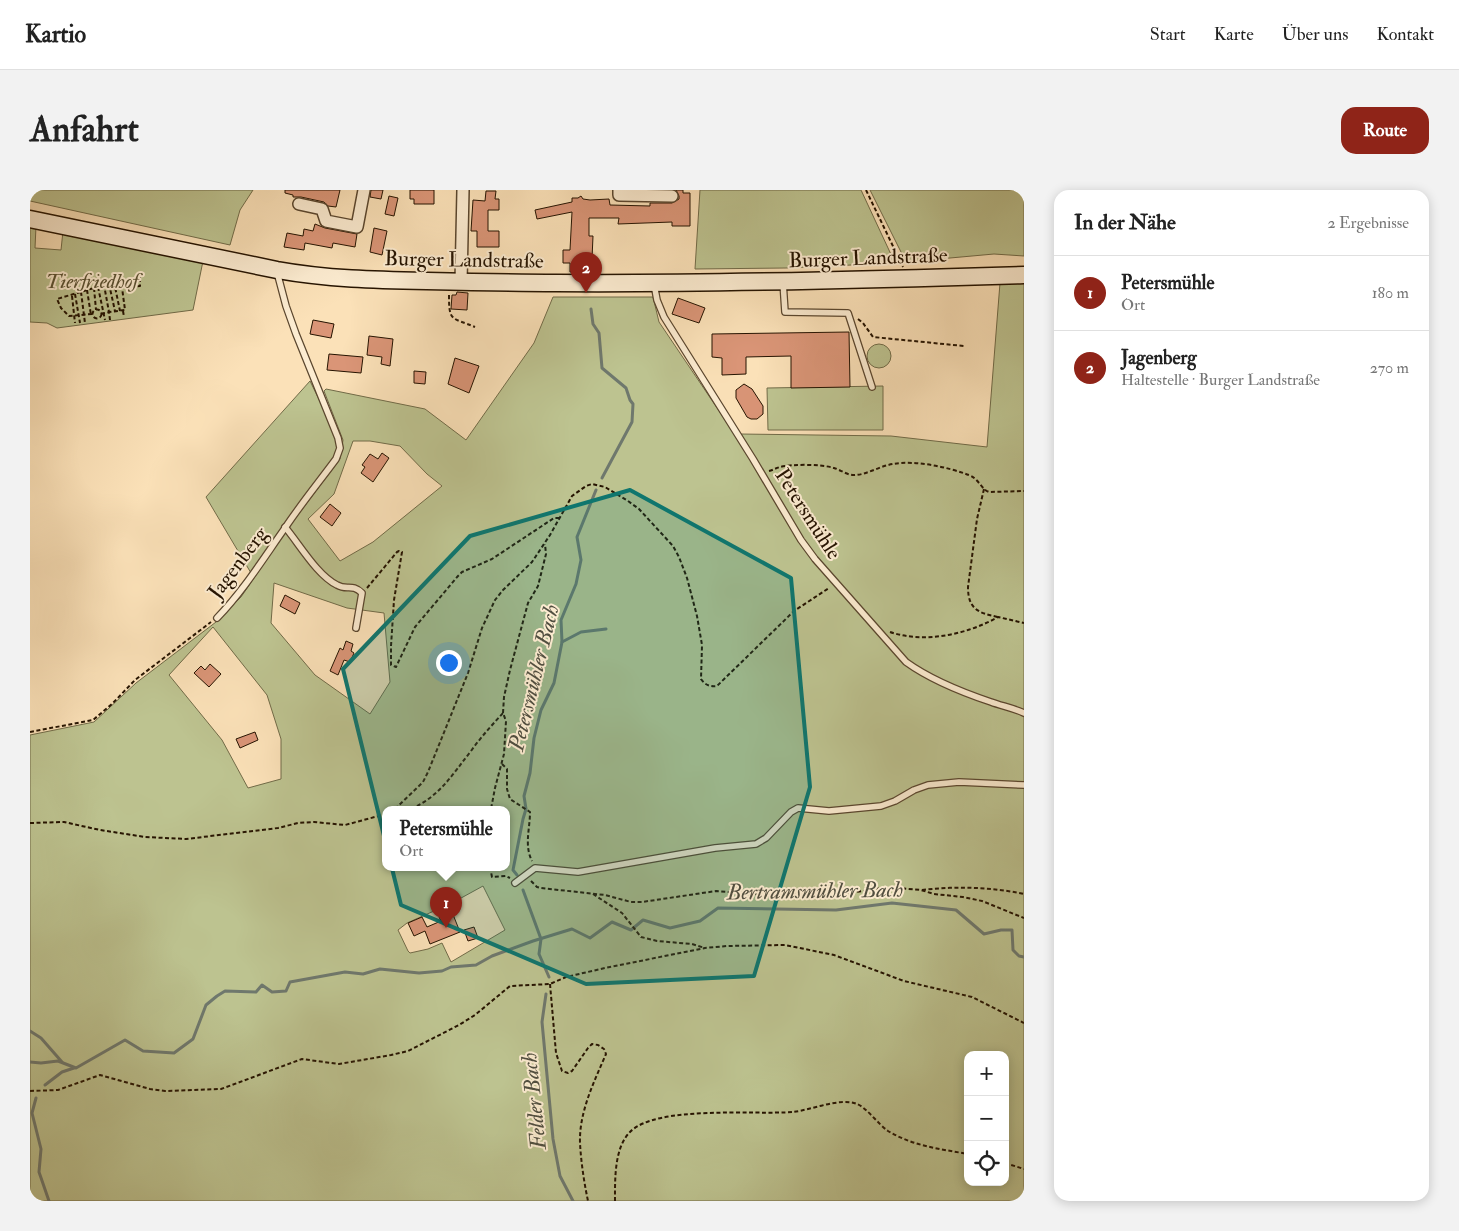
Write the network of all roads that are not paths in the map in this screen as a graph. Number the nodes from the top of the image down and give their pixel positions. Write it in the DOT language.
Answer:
graph roads {
  1 [pos="364,190"];
  2 [pos="463,190"];
  3 [pos="620,190"];
  4 [pos="672,196"];
  5 [pos="299,204"];
  6 [pos="30,219"];
  7 [pos="277,270"];
  8 [pos="1024,275"];
  9 [pos="783,282"];
  10 [pos="654,284"];
  11 [pos="455,285"];
  12 [pos="872,387"];
  13 [pos="285,528"];
  14 [pos="217,618"];
  15 [pos="356,628"];
  16 [pos="1024,713"];
  17 [pos="1024,785"];
  18 [pos="515,883"];
  1 -- 5 [label="street"];
  2 -- 11 [label="street"];
  3 -- 4 [label="street"];
  6 -- 7 [label="main road, Burger Landstraße"];
  7 -- 11 [label="main road, Burger Landstraße"];
  7 -- 13 [label="lane, Jagenberg"];
  8 -- 9 [label="main road, Burger Landstraße"];
  9 -- 10 [label="main road, Burger Landstraße"];
  9 -- 12 [label="lane"];
  10 -- 11 [label="main road, Burger Landstraße"];
  10 -- 16 [label="lane, Petersmühle"];
  13 -- 14 [label="lane, Jagenberg"];
  13 -- 15 [label="lane, Jagenberg"];
  17 -- 18 [label="lane"];
}
